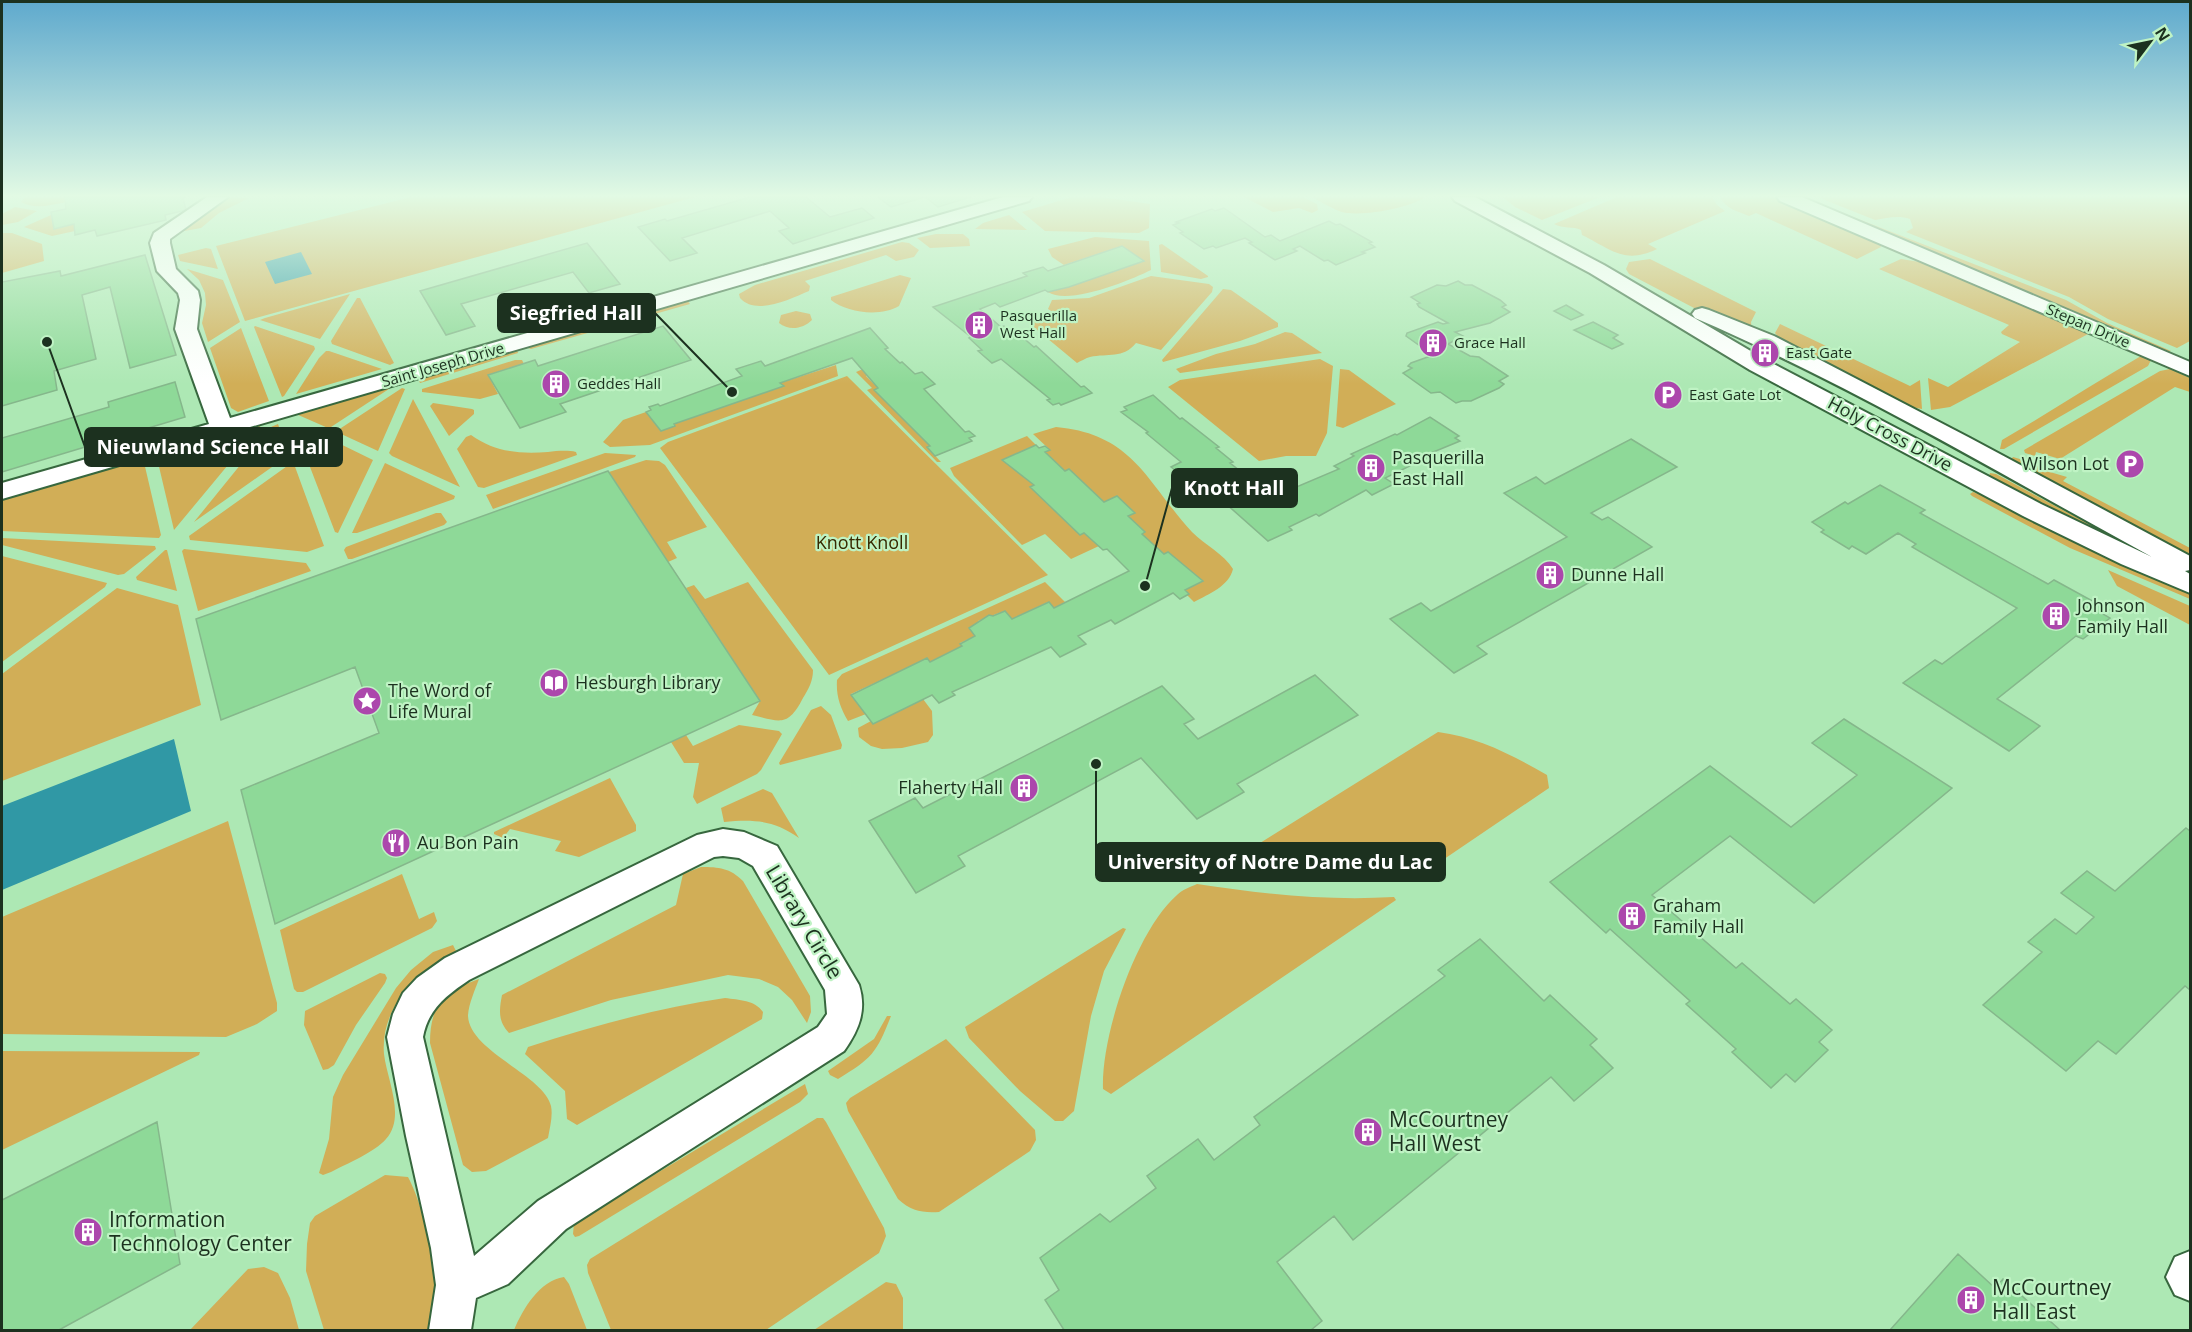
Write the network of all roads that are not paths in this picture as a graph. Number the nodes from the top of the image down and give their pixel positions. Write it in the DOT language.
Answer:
graph roads {
  1 [pos="164,259"];
  2 [pos="807,259"];
  3 [pos="1578,259"];
  4 [pos="1931,259"];
  5 [pos="1597,269"];
  6 [pos="2190,370"];
  7 [pos="222,428"];
  8 [pos="2,491"];
  9 [pos="2190,567"];
  10 [pos="2190,584"];
  11 [pos="457,1285"];
  12 [pos="450,1330"];
  1 -- 7 [label="street"];
  2 -- 7 [label="street, Saint Joseph Drive"];
  3 -- 5 [label="street, Holy Cross Drive"];
  4 -- 6 [label="street, Stepan Drive"];
  5 -- 9 [label="street, Holy Cross Drive"];
  5 -- 10 [label="street, Holy Cross Drive"];
  7 -- 8 [label="street, Saint Joseph Drive"];
  11 -- 11 [label="street, Library Circle"];
  11 -- 12 [label="street, Library Circle"];
}
